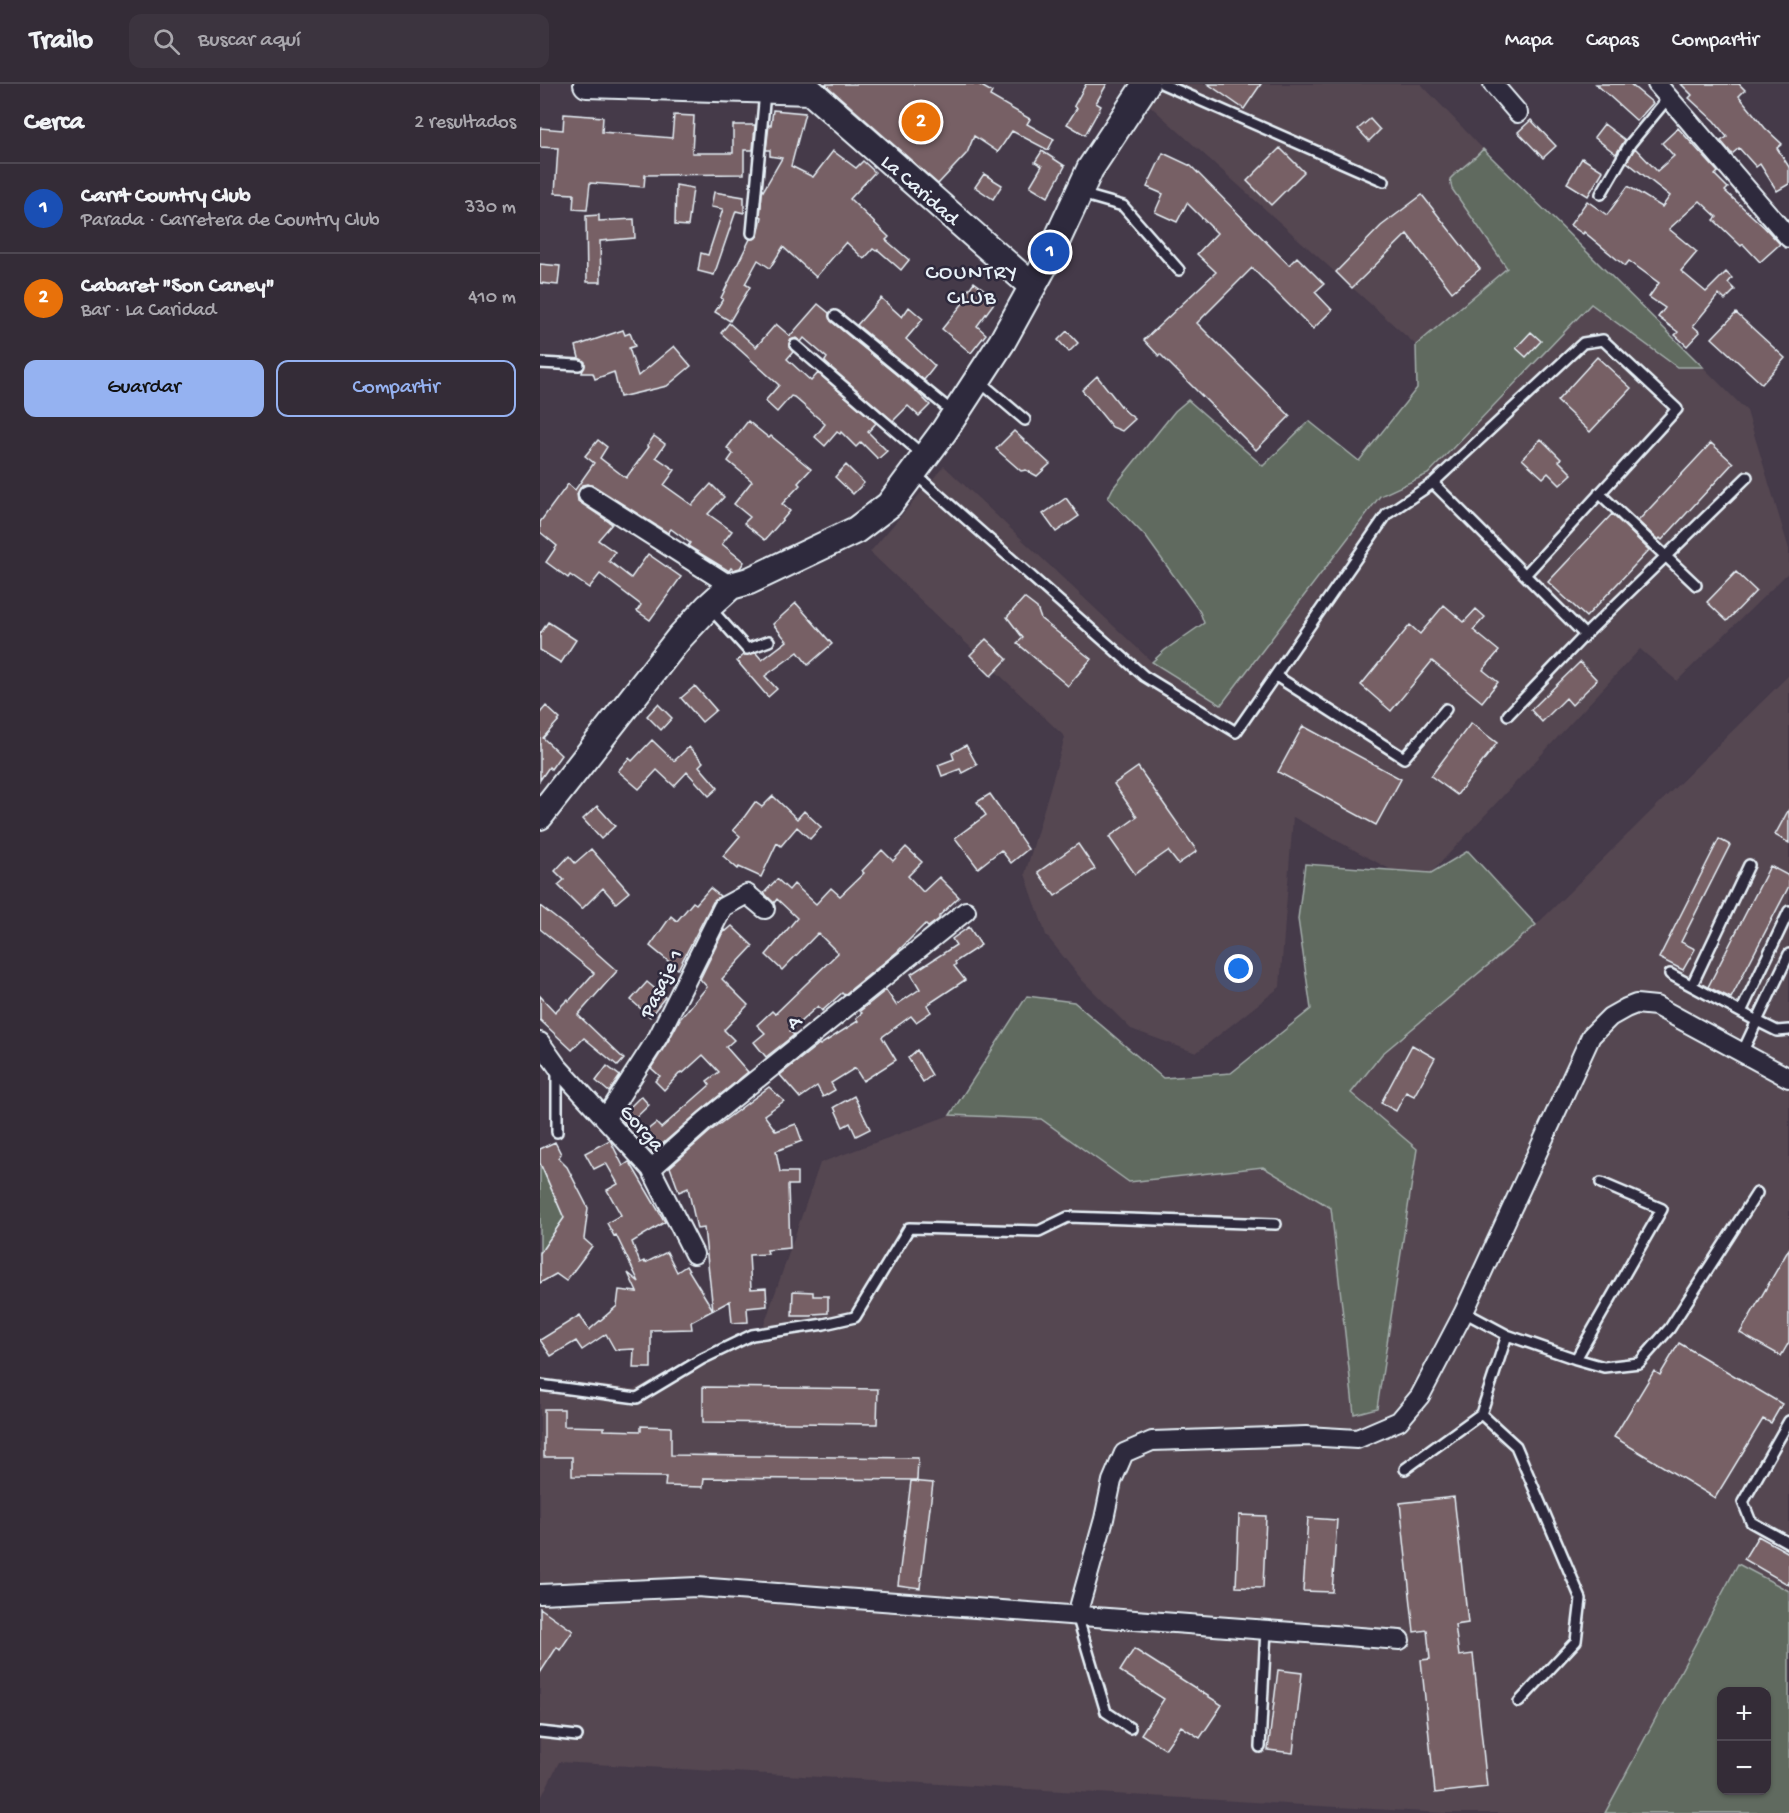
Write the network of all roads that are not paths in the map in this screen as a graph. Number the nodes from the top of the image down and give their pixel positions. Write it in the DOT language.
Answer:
graph roads {
  1 [pos="587,84"];
  2 [pos="1146,84"];
  3 [pos="1163,84"];
  4 [pos="1493,84"];
  5 [pos="810,87"];
  6 [pos="765,89"];
  7 [pos="1663,91"];
  8 [pos="1518,113"];
  9 [pos="1384,181"];
  10 [pos="1079,193"];
  11 [pos="1601,194"];
  12 [pos="752,233"];
  13 [pos="1789,238"];
  14 [pos="1179,270"];
  15 [pos="1032,286"];
  16 [pos="835,316"];
  17 [pos="795,345"];
  18 [pos="540,363"];
  19 [pos="579,365"];
  20 [pos="977,380"];
  21 [pos="955,414"];
  22 [pos="1025,420"];
  23 [pos="919,465"];
  24 [pos="1746,477"];
  25 [pos="1433,483"];
  26 [pos="1599,493"];
  27 [pos="588,495"];
  28 [pos="1666,557"];
  29 [pos="1525,575"];
  30 [pos="1696,585"];
  31 [pos="731,586"];
  32 [pos="709,606"];
  33 [pos="1585,635"];
  34 [pos="769,641"];
  35 [pos="1276,676"];
  36 [pos="1446,709"];
  37 [pos="1508,715"];
  38 [pos="540,816"];
  39 [pos="1749,864"];
  40 [pos="765,909"];
  41 [pos="966,911"];
  42 [pos="1789,911"];
  43 [pos="1789,954"];
  44 [pos="1670,974"];
  45 [pos="1692,985"];
  46 [pos="1741,1012"];
  47 [pos="1757,1021"];
  48 [pos="1789,1030"];
  49 [pos="540,1042"];
  50 [pos="1742,1053"];
  51 [pos="558,1066"];
  52 [pos="1789,1078"];
  53 [pos="605,1119"];
  54 [pos="557,1132"];
  55 [pos="651,1169"];
  56 [pos="1601,1183"];
  57 [pos="1757,1193"];
  58 [pos="1276,1224"];
  59 [pos="694,1254"];
  60 [pos="1464,1312"];
  61 [pos="1507,1335"];
  62 [pos="1576,1359"];
  63 [pos="540,1385"];
  64 [pos="1481,1414"];
  65 [pos="1789,1421"];
  66 [pos="1405,1470"];
  67 [pos="1789,1544"];
  68 [pos="540,1594"];
  69 [pos="1077,1615"];
  70 [pos="1266,1629"];
  71 [pos="1400,1640"];
  72 [pos="1519,1702"];
  73 [pos="1130,1728"];
  74 [pos="540,1731"];
  75 [pos="577,1736"];
  76 [pos="1260,1747"];
  1 -- 6 [label="street, La Caridad"];
  2 -- 10 [label="street"];
  3 -- 9 [label="lane"];
  4 -- 8 [label="street"];
  5 -- 6 [label="street, La Caridad"];
  5 -- 15 [label="street, La Caridad"];
  6 -- 12 [label="lane"];
  7 -- 11 [label="lane"];
  7 -- 13 [label="street"];
  10 -- 14 [label="lane"];
  10 -- 15 [label="street"];
  15 -- 20 [label="street"];
  16 -- 21 [label="lane"];
  17 -- 23 [label="lane"];
  18 -- 19 [label="lane"];
  20 -- 21 [label="street"];
  20 -- 22 [label="lane"];
  21 -- 23 [label="street"];
  23 -- 31 [label="street"];
  23 -- 35 [label="lane"];
  24 -- 28 [label="lane"];
  25 -- 26 [label="lane"];
  25 -- 29 [label="lane"];
  25 -- 35 [label="lane"];
  26 -- 28 [label="lane"];
  26 -- 29 [label="lane"];
  27 -- 31 [label="street"];
  28 -- 30 [label="lane"];
  28 -- 33 [label="lane"];
  29 -- 33 [label="lane"];
  31 -- 32 [label="street"];
  32 -- 34 [label="lane"];
  32 -- 38 [label="street"];
  33 -- 37 [label="lane"];
  35 -- 36 [label="lane"];
  39 -- 45 [label="lane"];
  40 -- 53 [label="street, Pasaje 1"];
  41 -- 55 [label="street, A"];
  42 -- 46 [label="lane"];
  43 -- 47 [label="lane"];
  44 -- 45 [label="lane"];
  45 -- 46 [label="lane"];
  46 -- 47 [label="lane"];
  47 -- 48 [label="lane"];
  47 -- 50 [label="lane"];
  49 -- 51 [label="street, Gorga"];
  50 -- 52 [label="street"];
  50 -- 60 [label="street"];
  51 -- 53 [label="street, Gorga"];
  51 -- 54 [label="lane"];
  53 -- 55 [label="street, Gorga"];
  55 -- 59 [label="street, Gorga"];
  56 -- 62 [label="lane"];
  57 -- 62 [label="lane"];
  58 -- 63 [label="lane"];
  60 -- 61 [label="lane"];
  60 -- 69 [label="street"];
  61 -- 62 [label="lane"];
  61 -- 64 [label="lane"];
  64 -- 66 [label="lane"];
  64 -- 72 [label="lane"];
  65 -- 67 [label="lane"];
  68 -- 69 [label="street"];
  69 -- 70 [label="street"];
  69 -- 73 [label="lane"];
  70 -- 71 [label="street"];
  70 -- 76 [label="lane"];
  74 -- 75 [label="lane"];
}
